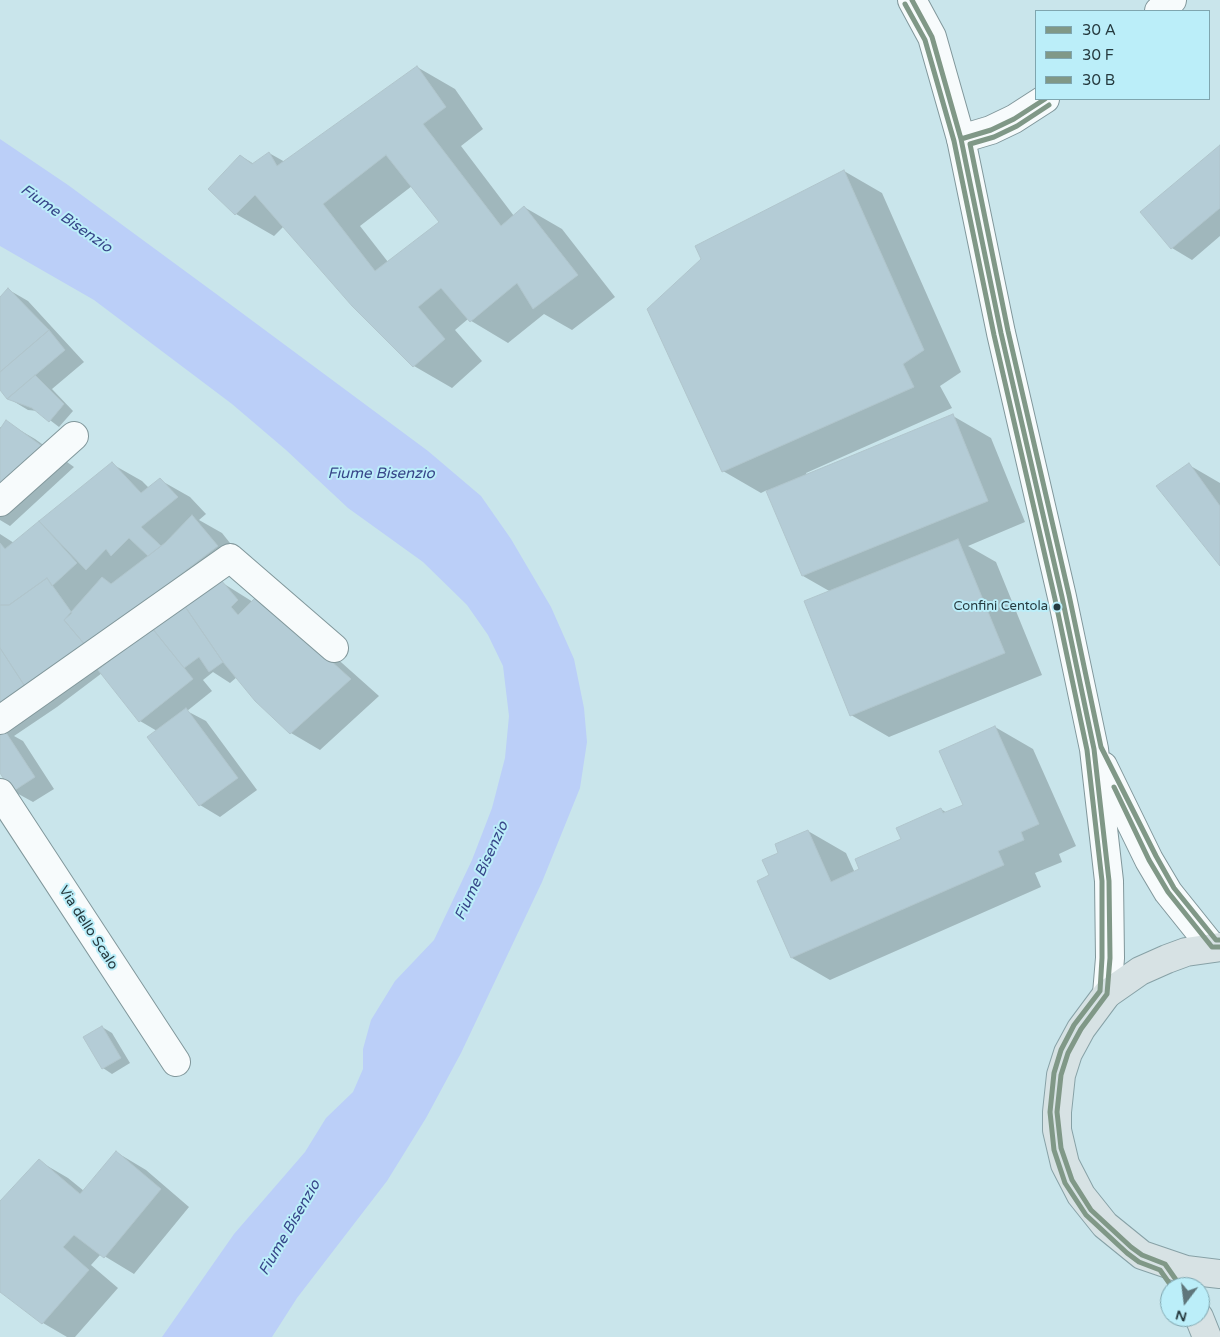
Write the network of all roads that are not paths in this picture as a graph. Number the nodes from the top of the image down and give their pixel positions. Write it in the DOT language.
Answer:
graph roads {
  1 [pos="912,0"];
  2 [pos="1172,0"];
  3 [pos="1161,10"];
  4 [pos="1044,100"];
  5 [pos="961,139"];
  6 [pos="74,436"];
  7 [pos="0,502"];
  8 [pos="334,648"];
  9 [pos="0,720"];
  10 [pos="1094,748"];
  11 [pos="0,793"];
  12 [pos="1216,947"];
  13 [pos="1107,994"];
  14 [pos="176,1062"];
  15 [pos="1165,1264"];
  16 [pos="1220,1274"];
  17 [pos="1174,1277"];
  1 -- 5 [label="street"];
  2 -- 3 [label="street"];
  4 -- 5 [label="street"];
  5 -- 10 [label="street"];
  6 -- 7 [label="street"];
  8 -- 9 [label="street"];
  10 -- 12 [label="street"];
  10 -- 13 [label="street"];
  11 -- 14 [label="street, Via dello Scalo"];
  12 -- 13 [label="main road"];
  13 -- 15 [label="main road"];
  15 -- 16 [label="main road"];
  15 -- 17 [label="main road"];
}
